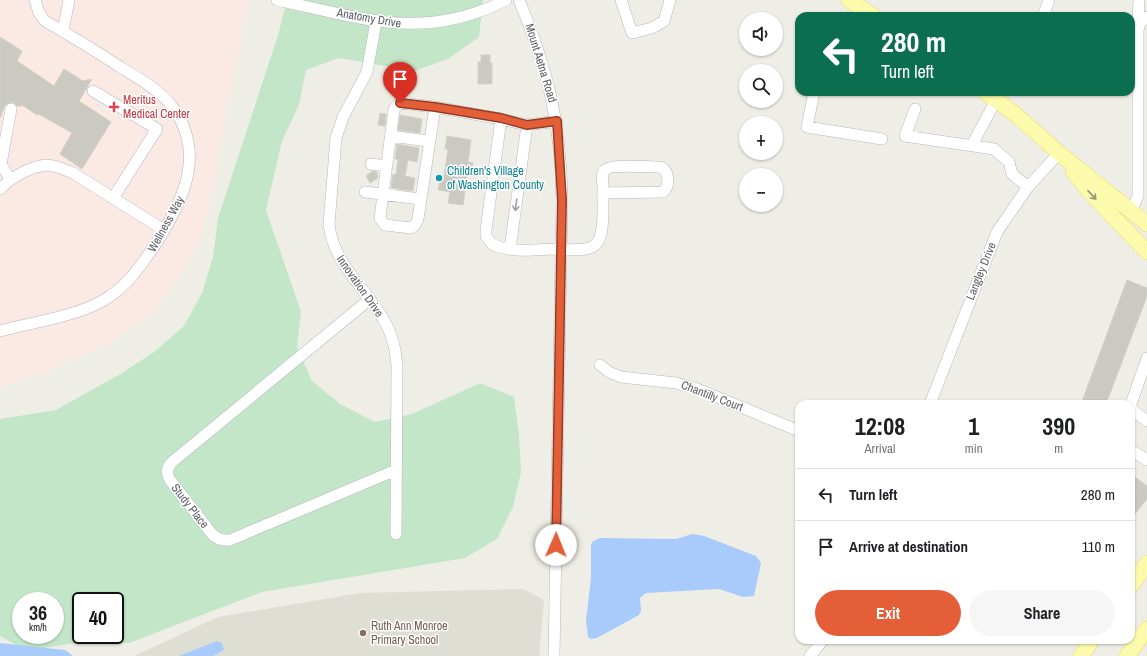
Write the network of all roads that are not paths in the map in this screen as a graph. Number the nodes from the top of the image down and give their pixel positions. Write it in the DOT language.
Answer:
graph roads {
  1 [pos="34,0"];
  2 [pos="69,0"];
  3 [pos="277,0"];
  4 [pos="506,0"];
  5 [pos="519,0"];
  6 [pos="621,0"];
  7 [pos="670,0"];
  8 [pos="849,0"];
  9 [pos="1049,0"];
  10 [pos="1139,0"];
  11 [pos="864,12"];
  12 [pos="1044,12"];
  13 [pos="1147,16"];
  14 [pos="376,22"];
  15 [pos="1138,30"];
  16 [pos="63,31"];
  17 [pos="93,90"];
  18 [pos="813,96"];
  19 [pos="991,96"];
  20 [pos="992,96"];
  21 [pos="435,107"];
  22 [pos="11,109"];
  23 [pos="915,109"];
  24 [pos="501,118"];
  25 [pos="557,121"];
  26 [pos="527,125"];
  27 [pos="391,136"];
  28 [pos="882,139"];
  29 [pos="428,141"];
  30 [pos="972,145"];
  31 [pos="1059,153"];
  32 [pos="370,164"];
  33 [pos="387,166"];
  34 [pos="10,179"];
  35 [pos="1028,187"];
  36 [pos="0,189"];
  37 [pos="365,192"];
  38 [pos="602,193"];
  39 [pos="384,194"];
  40 [pos="113,198"];
  41 [pos="420,198"];
  42 [pos="1132,210"];
  43 [pos="1147,224"];
  44 [pos="164,230"];
  45 [pos="510,249"];
  46 [pos="561,249"];
  47 [pos="1147,252"];
  48 [pos="370,300"];
  49 [pos="0,331"];
  50 [pos="1147,358"];
  51 [pos="600,365"];
  52 [pos="1147,382"];
  53 [pos="1135,390"];
  54 [pos="932,400"];
  55 [pos="1132,400"];
  56 [pos="1135,412"];
  57 [pos="1147,421"];
  58 [pos="795,429"];
  59 [pos="1135,452"];
  60 [pos="1147,460"];
  61 [pos="396,470"];
  62 [pos="396,534"];
  63 [pos="1147,563"];
  64 [pos="1135,580"];
  65 [pos="1147,629"];
  66 [pos="819,644"];
  67 [pos="1089,644"];
  68 [pos="554,656"];
  69 [pos="810,656"];
  70 [pos="1081,656"];
  71 [pos="1127,656"];
  1 -- 16 [label="street, Wellness Way"];
  2 -- 16 [label="street"];
  3 -- 14 [label="street, Anatomy Drive"];
  4 -- 14 [label="street, Anatomy Drive"];
  5 -- 25 [label="street, Mount Aetna Road"];
  6 -- 7 [label="street"];
  8 -- 11 [label="main road"];
  9 -- 12 [label="street"];
  10 -- 15 [label="street"];
  13 -- 15 [label="street"];
  14 -- 48 [label="street, Innovation Drive"];
  15 -- 42 [label="street"];
  16 -- 44 [label="street, Wellness Way"];
  17 -- 40 [label="street"];
  18 -- 28 [label="street"];
  19 -- 30 [label="street"];
  20 -- 31 [label="main road"];
  21 -- 24 [label="street"];
  21 -- 27 [label="street"];
  21 -- 29 [label="street"];
  22 -- 34 [label="street"];
  23 -- 30 [label="street"];
  24 -- 26 [label="street"];
  24 -- 45 [label="street"];
  25 -- 26 [label="street"];
  25 -- 46 [label="street, Mount Aetna Road"];
  26 -- 45 [label="street, one-way"];
  27 -- 29 [label="street"];
  27 -- 33 [label="street"];
  29 -- 41 [label="street"];
  30 -- 35 [label="street"];
  31 -- 35 [label="street, Langley Drive"];
  31 -- 42 [label="main road"];
  31 -- 47 [label="main road, one-way"];
  32 -- 33 [label="street"];
  33 -- 39 [label="street"];
  34 -- 36 [label="street"];
  34 -- 40 [label="street"];
  35 -- 54 [label="street, Langley Drive"];
  37 -- 39 [label="street"];
  38 -- 38 [label="street"];
  38 -- 46 [label="street"];
  39 -- 41 [label="street"];
  39 -- 41 [label="street"];
  40 -- 44 [label="street"];
  42 -- 43 [label="main road"];
  44 -- 49 [label="street, Wellness Way"];
  45 -- 46 [label="street"];
  46 -- 68 [label="street, Mount Aetna Road"];
  48 -- 61 [label="street, Innovation Drive"];
  48 -- 61 [label="street, Study Place"];
  50 -- 53 [label="street"];
  51 -- 58 [label="street, Chantilly Court"];
  52 -- 53 [label="street"];
  53 -- 55 [label="street"];
  56 -- 57 [label="street"];
  59 -- 60 [label="street"];
  61 -- 62 [label="street, Innovation Drive"];
  63 -- 64 [label="main road"];
  65 -- 71 [label="main road"];
  66 -- 69 [label="street"];
  67 -- 70 [label="main road"];
}
